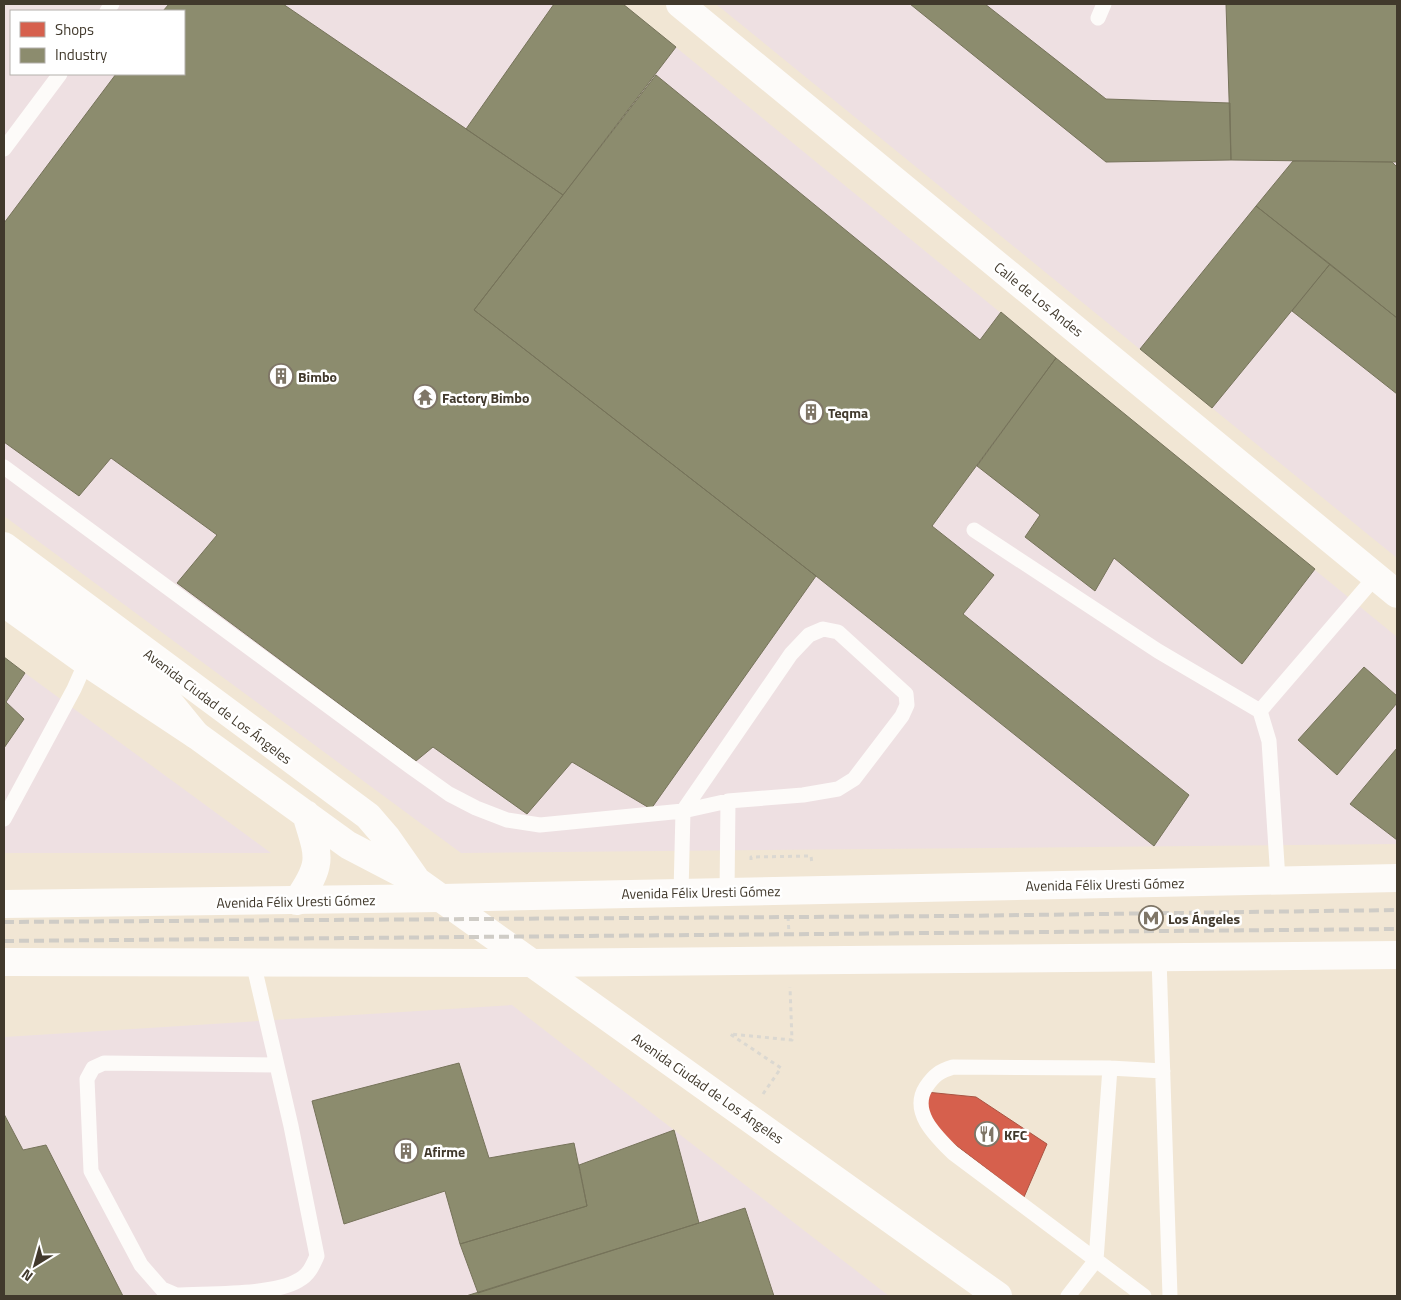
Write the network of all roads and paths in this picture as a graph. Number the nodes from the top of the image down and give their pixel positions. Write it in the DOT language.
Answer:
graph roads {
  1 [pos="680,4"];
  2 [pos="1104,4"];
  3 [pos="1098,18"];
  4 [pos="59,75"];
  5 [pos="4,149"];
  6 [pos="4,468"];
  7 [pos="974,530"];
  8 [pos="4,546"];
  9 [pos="4,573"];
  10 [pos="1376,576"];
  11 [pos="1397,594"];
  12 [pos="4,604"];
  13 [pos="86,662"];
  14 [pos="1260,711"];
  15 [pos="196,735"];
  16 [pos="728,801"];
  17 [pos="683,811"];
  18 [pos="306,814"];
  19 [pos="4,818"];
  20 [pos="1397,878"];
  21 [pos="1278,880"];
  22 [pos="417,881"];
  23 [pos="727,892"];
  24 [pos="681,893"];
  25 [pos="442,898"];
  26 [pos="297,901"];
  27 [pos="4,904"];
  28 [pos="1397,955"];
  29 [pos="1159,958"];
  30 [pos="4,962"];
  31 [pos="253,962"];
  32 [pos="532,963"];
  33 [pos="792,1040"];
  34 [pos="275,1065"];
  35 [pos="1110,1068"];
  36 [pos="1163,1071"];
  37 [pos="748,1116"];
  38 [pos="1096,1260"];
  39 [pos="998,1296"];
  40 [pos="1068,1296"];
  41 [pos="1144,1296"];
  42 [pos="1170,1296"];
  1 -- 10 [label="main road, Calle de Los Andes"];
  2 -- 3 [label="lane"];
  4 -- 5 [label="lane"];
  6 -- 17 [label="lane"];
  7 -- 14 [label="lane"];
  8 -- 22 [label="main road, Avenida Ciudad de Los Ángeles"];
  9 -- 15 [label="main road"];
  10 -- 11 [label="main road, Calle de Los Andes"];
  10 -- 14 [label="lane"];
  12 -- 13 [label="main road, Avenida Ciudad de Los Ángeles"];
  13 -- 15 [label="main road, Avenida Ciudad de Los Ángeles"];
  13 -- 19 [label="lane"];
  14 -- 21 [label="lane"];
  15 -- 18 [label="main road, Avenida Ciudad de Los Ángeles"];
  16 -- 17 [label="lane"];
  16 -- 17 [label="lane"];
  16 -- 23 [label="lane"];
  17 -- 24 [label="lane"];
  18 -- 22 [label="main road, Avenida Ciudad de Los Ángeles"];
  18 -- 26 [label="main road"];
  20 -- 21 [label="main road, Avenida Félix Uresti Gómez"];
  21 -- 23 [label="main road, Avenida Félix Uresti Gómez"];
  22 -- 25 [label="main road, Avenida Ciudad de Los Ángeles"];
  23 -- 24 [label="main road, Avenida Félix Uresti Gómez"];
  24 -- 25 [label="main road, Avenida Félix Uresti Gómez"];
  25 -- 26 [label="main road, Avenida Félix Uresti Gómez"];
  25 -- 32 [label="main road, Avenida Ciudad de Los Ángeles"];
  26 -- 27 [label="main road, Avenida Félix Uresti Gómez"];
  28 -- 29 [label="main road"];
  29 -- 32 [label="main road"];
  29 -- 36 [label="lane"];
  30 -- 31 [label="main road"];
  31 -- 32 [label="main road"];
  31 -- 34 [label="lane"];
  32 -- 37 [label="main road, Avenida Ciudad de Los Ángeles"];
  33 -- 37 [label="path"];
  34 -- 34 [label="lane"];
  35 -- 36 [label="lane"];
  35 -- 38 [label="lane"];
  35 -- 38 [label="lane"];
  36 -- 42 [label="lane"];
  37 -- 39 [label="main road, Avenida Ciudad de Los Ángeles"];
  38 -- 40 [label="lane"];
  38 -- 41 [label="lane"];
}
